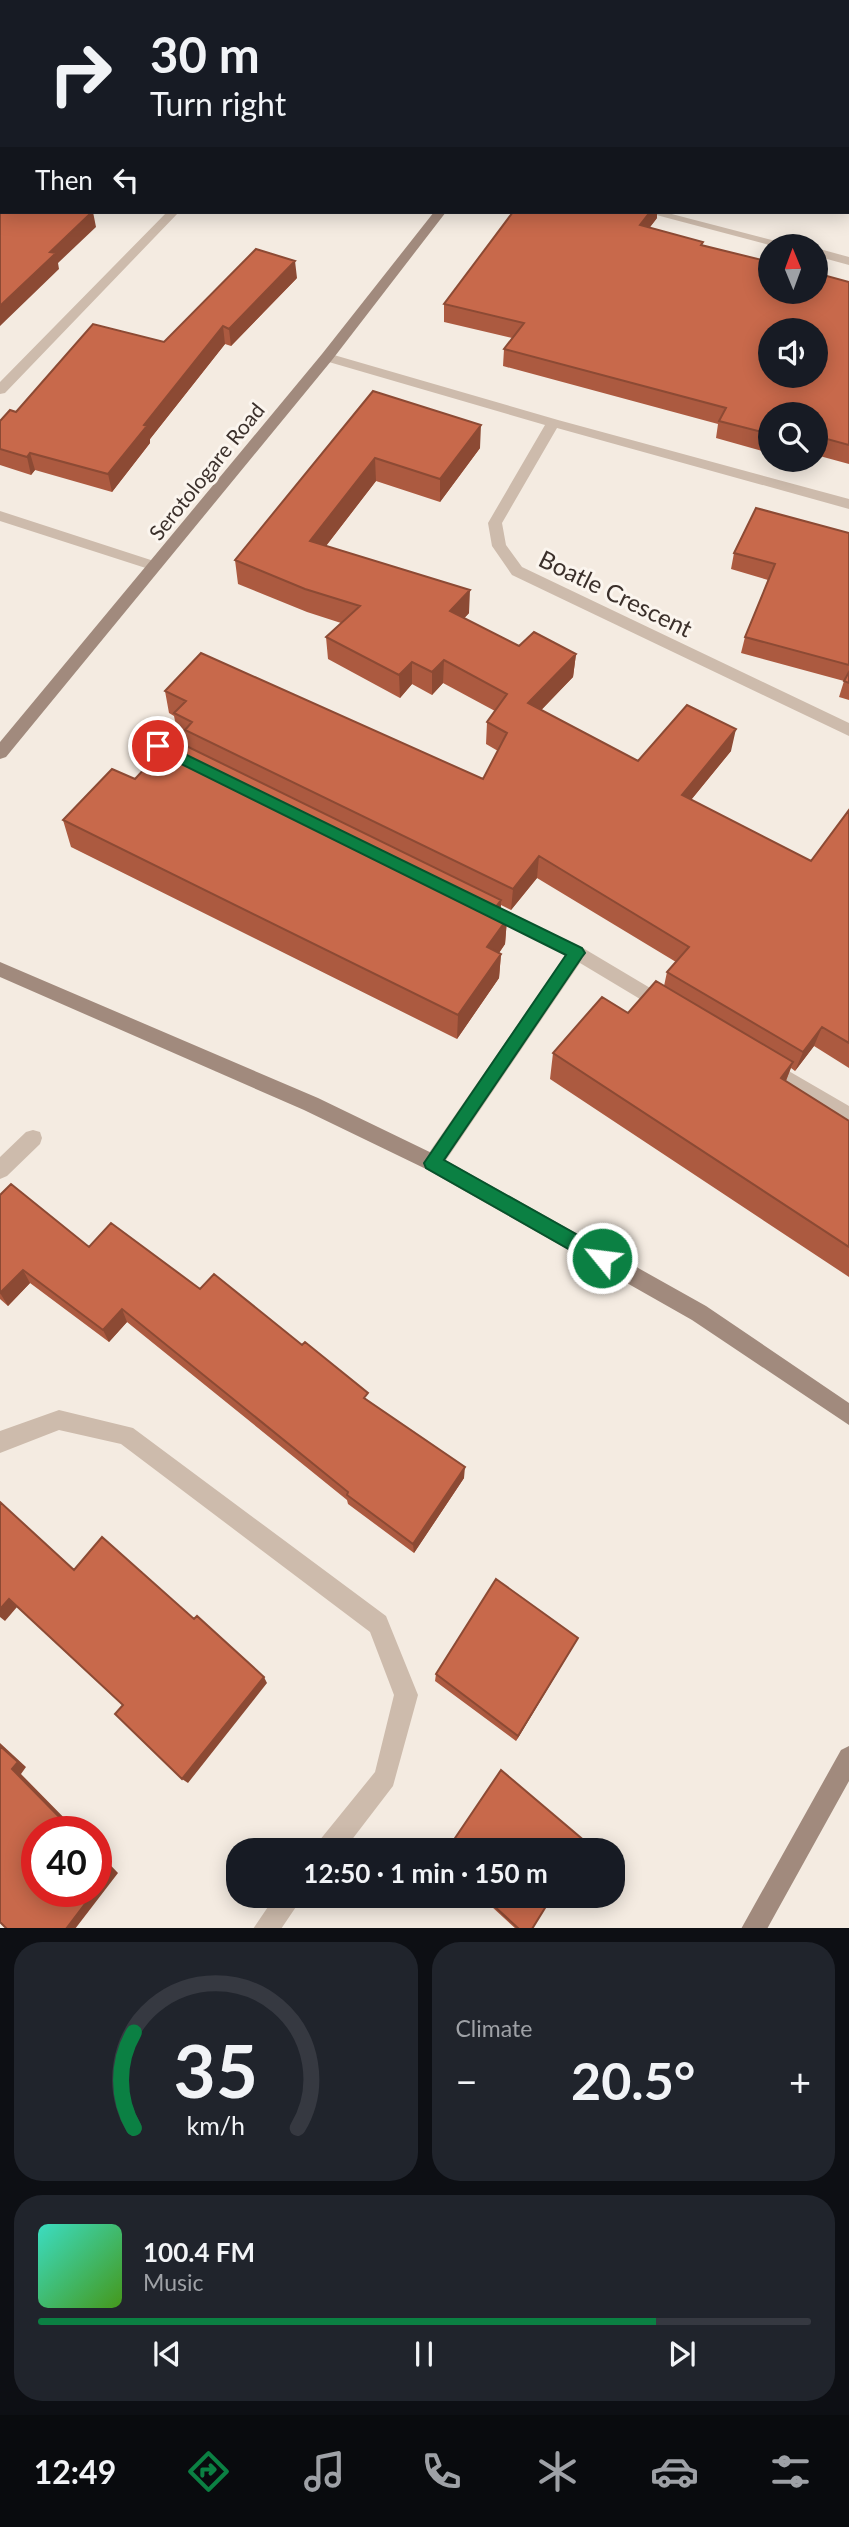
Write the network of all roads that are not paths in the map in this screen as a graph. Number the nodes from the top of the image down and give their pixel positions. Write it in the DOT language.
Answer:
graph roads {
  1 [pos="171,214"];
  2 [pos="438,214"];
  3 [pos="659,214"];
  4 [pos="719,214"];
  5 [pos="710,227"];
  6 [pos="758,239"];
  7 [pos="828,255"];
  8 [pos="849,261"];
  9 [pos="327,357"];
  10 [pos="0,390"];
  11 [pos="553,423"];
  12 [pos="849,504"];
  13 [pos="0,516"];
  14 [pos="155,566"];
  15 [pos="849,730"];
  16 [pos="0,753"];
  17 [pos="466,898"];
  18 [pos="577,953"];
  19 [pos="0,969"];
  20 [pos="683,1017"];
  21 [pos="754,1059"];
  22 [pos="849,1116"];
  23 [pos="33,1138"];
  24 [pos="433,1163"];
  25 [pos="0,1170"];
  26 [pos="849,1415"];
  27 [pos="0,1443"];
  28 [pos="849,1758"];
  29 [pos="338,1838"];
  30 [pos="281,1908"];
  31 [pos="265,1928"];
  32 [pos="753,1928"];
  1 -- 10 [label="street"];
  2 -- 9 [label="street, Serotologare Road"];
  3 -- 5 [label="street"];
  4 -- 5 [label="street"];
  5 -- 6 [label="street"];
  7 -- 8 [label="street"];
  9 -- 11 [label="street"];
  9 -- 14 [label="street, Serotologare Road"];
  11 -- 12 [label="street"];
  11 -- 15 [label="street, Boatle Crescent"];
  13 -- 14 [label="street"];
  14 -- 16 [label="street, Serotologare Road"];
  17 -- 18 [label="street"];
  18 -- 20 [label="street"];
  18 -- 24 [label="street"];
  19 -- 24 [label="street"];
  21 -- 22 [label="street"];
  23 -- 25 [label="street"];
  24 -- 26 [label="street"];
  27 -- 29 [label="street"];
  28 -- 32 [label="street"];
  30 -- 31 [label="street"];
}
